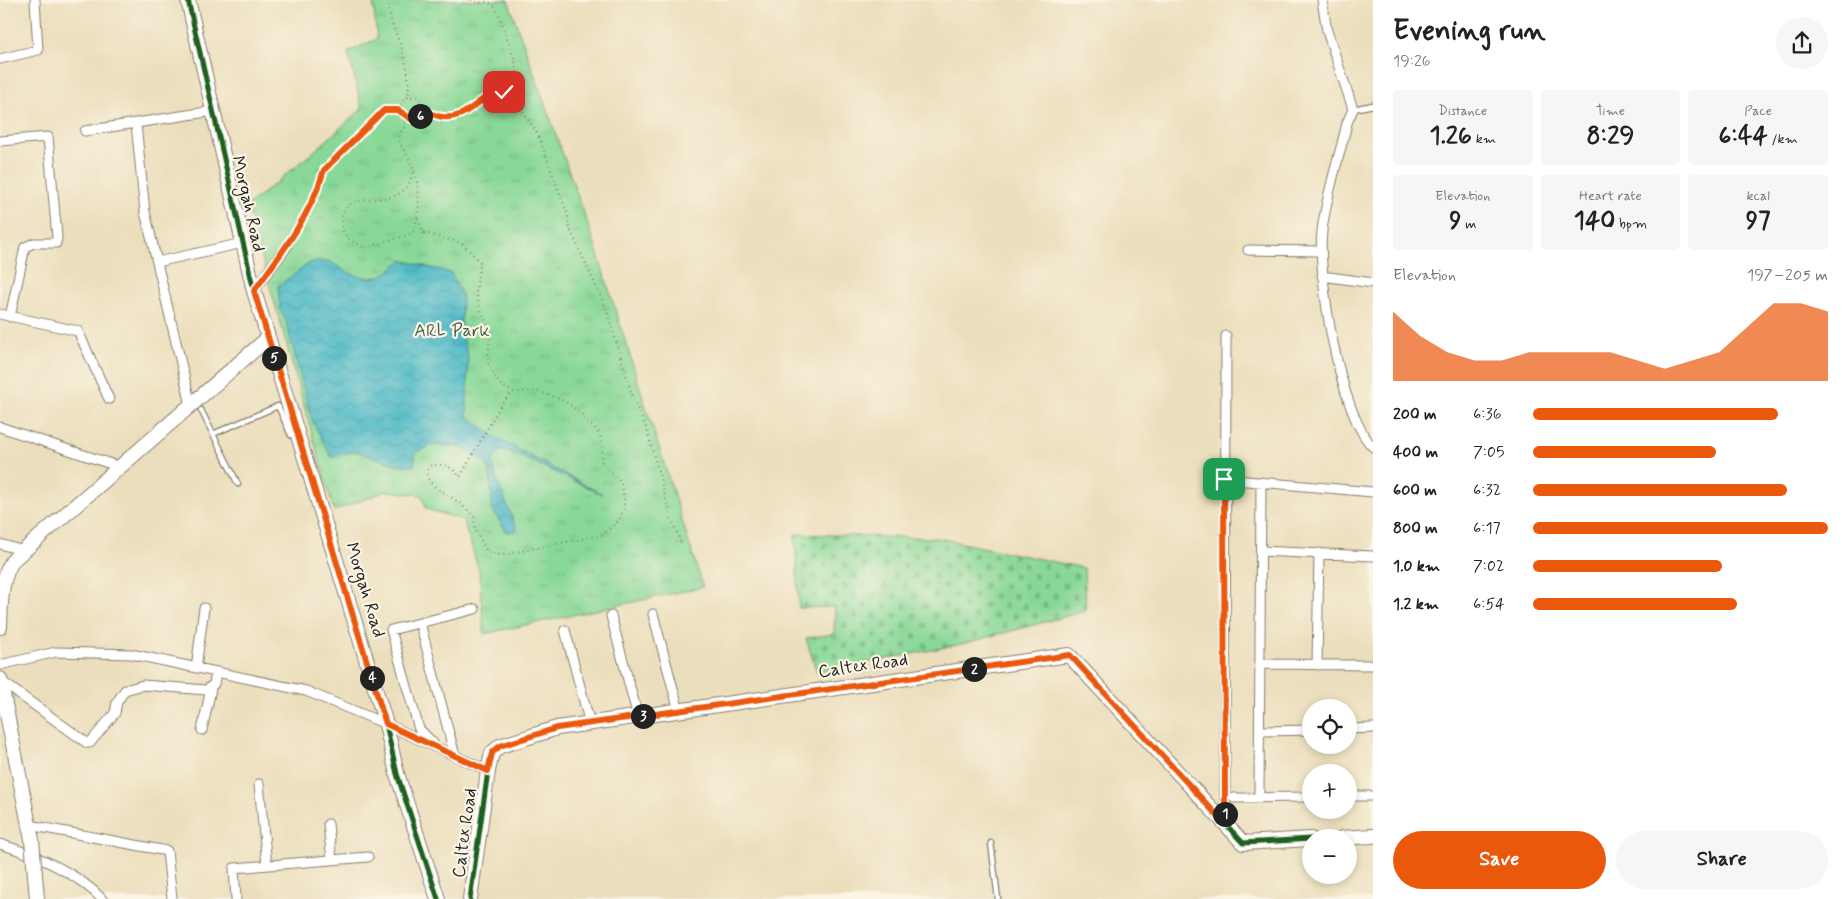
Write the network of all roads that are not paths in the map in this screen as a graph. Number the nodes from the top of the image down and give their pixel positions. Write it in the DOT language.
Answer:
graph roads {
  1 [pos="35,0"];
  2 [pos="188,0"];
  3 [pos="1322,0"];
  4 [pos="0,59"];
  5 [pos="1373,105"];
  6 [pos="1353,109"];
  7 [pos="213,111"];
  8 [pos="136,124"];
  9 [pos="86,131"];
  10 [pos="0,141"];
  11 [pos="243,243"];
  12 [pos="287,246"];
  13 [pos="1248,250"];
  14 [pos="1321,251"];
  15 [pos="157,262"];
  16 [pos="1322,276"];
  17 [pos="1373,283"];
  18 [pos="254,291"];
  19 [pos="0,314"];
  20 [pos="10,317"];
  21 [pos="1226,336"];
  22 [pos="268,338"];
  23 [pos="109,399"];
  24 [pos="196,408"];
  25 [pos="0,427"];
  26 [pos="214,434"];
  27 [pos="1371,441"];
  28 [pos="120,467"];
  29 [pos="308,468"];
  30 [pos="1224,479"];
  31 [pos="238,484"];
  32 [pos="1261,484"];
  33 [pos="1373,492"];
  34 [pos="0,544"];
  35 [pos="24,550"];
  36 [pos="1261,551"];
  37 [pos="1319,554"];
  38 [pos="1373,556"];
  39 [pos="204,608"];
  40 [pos="476,609"];
  41 [pos="654,614"];
  42 [pos="611,616"];
  43 [pos="420,623"];
  44 [pos="0,627"];
  45 [pos="565,630"];
  46 [pos="1261,664"];
  47 [pos="1317,664"];
  48 [pos="0,665"];
  49 [pos="1373,666"];
  50 [pos="196,668"];
  51 [pos="216,672"];
  52 [pos="0,680"];
  53 [pos="211,689"];
  54 [pos="680,711"];
  55 [pos="638,717"];
  56 [pos="386,724"];
  57 [pos="590,724"];
  58 [pos="1373,728"];
  59 [pos="1357,729"];
  60 [pos="202,730"];
  61 [pos="1302,730"];
  62 [pos="1260,731"];
  63 [pos="438,748"];
  64 [pos="455,756"];
  65 [pos="488,771"];
  66 [pos="259,784"];
  67 [pos="1357,796"];
  68 [pos="1373,796"];
  69 [pos="1302,797"];
  70 [pos="1234,798"];
  71 [pos="1259,798"];
  72 [pos="328,824"];
  73 [pos="1225,824"];
  74 [pos="29,825"];
  75 [pos="1373,836"];
  76 [pos="1357,837"];
  77 [pos="1302,840"];
  78 [pos="991,843"];
  79 [pos="0,844"];
  80 [pos="368,857"];
  81 [pos="332,860"];
  82 [pos="267,865"];
  83 [pos="37,899"];
  84 [pos="102,899"];
  85 [pos="172,899"];
  86 [pos="236,899"];
  87 [pos="438,899"];
  88 [pos="470,899"];
  89 [pos="998,899"];
  1 -- 4 [label="street"];
  2 -- 7 [label="street, Morgah Road"];
  3 -- 6 [label="street"];
  5 -- 6 [label="lane"];
  6 -- 14 [label="street"];
  7 -- 8 [label="street"];
  7 -- 11 [label="street, Morgah Road"];
  8 -- 9 [label="street"];
  8 -- 15 [label="street"];
  10 -- 20 [label="street"];
  11 -- 15 [label="street"];
  11 -- 18 [label="street, Morgah Road"];
  12 -- 18 [label="street"];
  13 -- 14 [label="street"];
  14 -- 16 [label="street"];
  15 -- 24 [label="street"];
  16 -- 17 [label="street"];
  16 -- 27 [label="street"];
  18 -- 22 [label="street, Morgah Road"];
  19 -- 20 [label="street"];
  20 -- 23 [label="street"];
  21 -- 30 [label="street"];
  22 -- 24 [label="street"];
  22 -- 29 [label="street, Morgah Road"];
  24 -- 26 [label="lane"];
  24 -- 28 [label="street"];
  25 -- 28 [label="street"];
  26 -- 29 [label="lane"];
  26 -- 31 [label="lane"];
  28 -- 35 [label="street"];
  29 -- 56 [label="street, Morgah Road"];
  30 -- 32 [label="street"];
  30 -- 73 [label="street"];
  32 -- 33 [label="street"];
  32 -- 36 [label="street"];
  34 -- 35 [label="street"];
  35 -- 44 [label="street"];
  36 -- 37 [label="street"];
  36 -- 46 [label="street"];
  37 -- 38 [label="street"];
  37 -- 47 [label="street"];
  39 -- 50 [label="street"];
  40 -- 43 [label="street"];
  41 -- 54 [label="street"];
  42 -- 55 [label="street"];
  43 -- 63 [label="street"];
  43 -- 64 [label="street"];
  45 -- 57 [label="street"];
  46 -- 47 [label="street"];
  46 -- 62 [label="street"];
  47 -- 49 [label="street"];
  48 -- 50 [label="street"];
  50 -- 51 [label="street"];
  51 -- 53 [label="street"];
  51 -- 56 [label="street"];
  52 -- 53 [label="street"];
  52 -- 74 [label="street"];
  53 -- 60 [label="street"];
  54 -- 55 [label="street, Caltex Road"];
  54 -- 73 [label="street, Caltex Road"];
  55 -- 57 [label="street, Caltex Road"];
  56 -- 63 [label="street"];
  56 -- 87 [label="street, Morgah Road"];
  57 -- 65 [label="street, Caltex Road"];
  58 -- 59 [label="street"];
  61 -- 62 [label="street"];
  62 -- 71 [label="street"];
  63 -- 64 [label="street"];
  64 -- 65 [label="street"];
  65 -- 88 [label="street, Caltex Road"];
  66 -- 82 [label="street"];
  67 -- 68 [label="street"];
  69 -- 71 [label="street"];
  70 -- 71 [label="street"];
  72 -- 81 [label="street"];
  73 -- 77 [label="street, Caltex Road"];
  74 -- 83 [label="street, bridge"];
  74 -- 85 [label="street"];
  75 -- 76 [label="street"];
  78 -- 89 [label="lane"];
  79 -- 84 [label="street"];
  80 -- 81 [label="street"];
  81 -- 82 [label="street"];
  82 -- 86 [label="street"];
}
